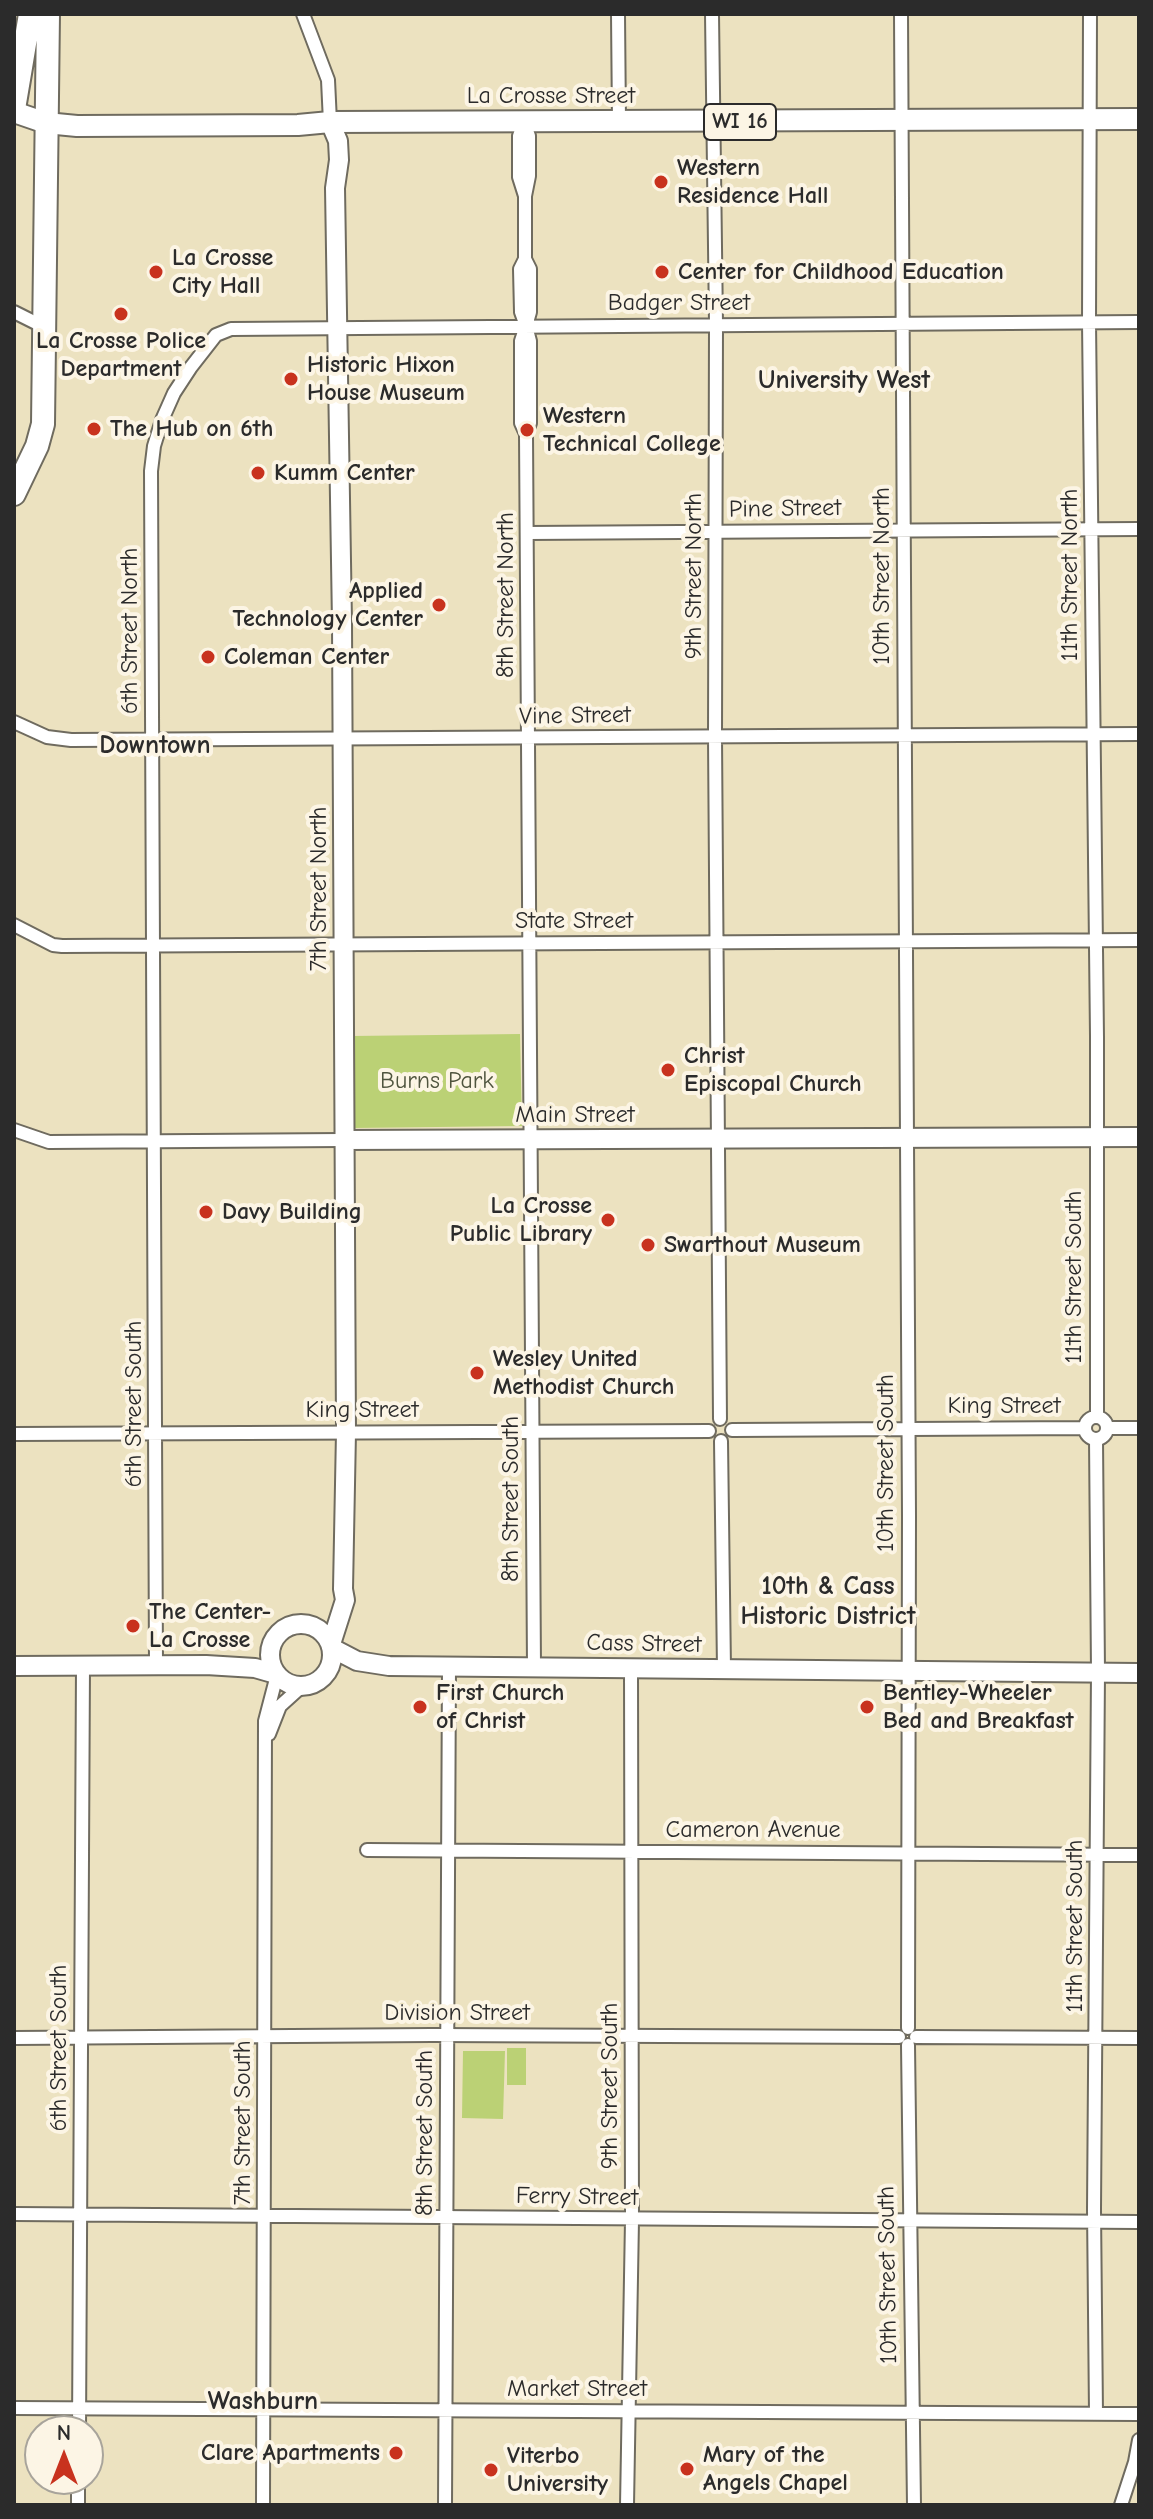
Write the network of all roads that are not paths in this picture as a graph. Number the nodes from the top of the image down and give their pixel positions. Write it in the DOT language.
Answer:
graph roads {
  1 [pos="30,14"];
  2 [pos="38,14"];
  3 [pos="48,14"];
  4 [pos="303,14"];
  5 [pos="618,14"];
  6 [pos="712,14"];
  7 [pos="901,14"];
  8 [pos="1090,14"];
  9 [pos="14,111"];
  10 [pos="1090,119"];
  11 [pos="1139,119"];
  12 [pos="41,121"];
  13 [pos="901,121"];
  14 [pos="330,122"];
  15 [pos="524,122"];
  16 [pos="619,122"];
  17 [pos="714,122"];
  18 [pos="14,312"];
  19 [pos="1089,322"];
  20 [pos="1139,322"];
  21 [pos="716,324"];
  22 [pos="904,324"];
  23 [pos="526,326"];
  24 [pos="44,327"];
  25 [pos="338,327"];
  26 [pos="220,331"];
  27 [pos="14,494"];
  28 [pos="1139,529"];
  29 [pos="903,530"];
  30 [pos="1093,530"];
  31 [pos="716,532"];
  32 [pos="528,533"];
  33 [pos="14,722"];
  34 [pos="1092,734"];
  35 [pos="1139,734"];
  36 [pos="904,735"];
  37 [pos="715,737"];
  38 [pos="528,738"];
  39 [pos="342,739"];
  40 [pos="152,740"];
  41 [pos="14,925"];
  42 [pos="904,940"];
  43 [pos="1095,940"];
  44 [pos="1139,940"];
  45 [pos="717,942"];
  46 [pos="531,944"];
  47 [pos="153,946"];
  48 [pos="343,946"];
  49 [pos="14,1130"];
  50 [pos="1096,1137"];
  51 [pos="1139,1137"];
  52 [pos="719,1138"];
  53 [pos="907,1138"];
  54 [pos="531,1139"];
  55 [pos="343,1140"];
  56 [pos="155,1142"];
  57 [pos="1097,1417"];
  58 [pos="720,1419"];
  59 [pos="1085,1428"];
  60 [pos="1107,1428"];
  61 [pos="1139,1428"];
  62 [pos="908,1429"];
  63 [pos="732,1430"];
  64 [pos="533,1431"];
  65 [pos="709,1431"];
  66 [pos="346,1432"];
  67 [pos="156,1433"];
  68 [pos="14,1434"];
  69 [pos="1096,1439"];
  70 [pos="721,1441"];
  71 [pos="343,1589"];
  72 [pos="309,1625"];
  73 [pos="273,1643"];
  74 [pos="331,1646"];
  75 [pos="206,1665"];
  76 [pos="14,1666"];
  77 [pos="83,1666"];
  78 [pos="156,1666"];
  79 [pos="389,1666"];
  80 [pos="449,1666"];
  81 [pos="534,1666"];
  82 [pos="631,1667"];
  83 [pos="724,1669"];
  84 [pos="909,1670"];
  85 [pos="1098,1672"];
  86 [pos="1139,1673"];
  87 [pos="277,1674"];
  88 [pos="325,1676"];
  89 [pos="301,1687"];
  90 [pos="266,1741"];
  91 [pos="367,1850"];
  92 [pos="448,1850"];
  93 [pos="631,1851"];
  94 [pos="910,1853"];
  95 [pos="1097,1854"];
  96 [pos="1139,1855"];
  97 [pos="265,2035"];
  98 [pos="448,2035"];
  99 [pos="632,2037"];
  100 [pos="908,2037"];
  101 [pos="14,2038"];
  102 [pos="81,2038"];
  103 [pos="1097,2038"];
  104 [pos="1139,2038"];
  105 [pos="14,2214"];
  106 [pos="80,2215"];
  107 [pos="264,2216"];
  108 [pos="447,2218"];
  109 [pos="632,2220"];
  110 [pos="909,2220"];
  111 [pos="1096,2222"];
  112 [pos="1139,2222"];
  113 [pos="14,2408"];
  114 [pos="79,2409"];
  115 [pos="263,2410"];
  116 [pos="446,2410"];
  117 [pos="629,2411"];
  118 [pos="913,2413"];
  119 [pos="1096,2414"];
  120 [pos="1139,2414"];
  121 [pos="79,2415"];
  122 [pos="1139,2440"];
  123 [pos="263,2505"];
  124 [pos="445,2505"];
  125 [pos="627,2505"];
  126 [pos="914,2505"];
  127 [pos="1121,2505"];
  1 -- 9 [label="highway"];
  2 -- 12 [label="highway"];
  3 -- 12 [label="highway"];
  4 -- 14 [label="street, 7th Street North"];
  5 -- 16 [label="street"];
  6 -- 17 [label="street, 9th Street North"];
  7 -- 13 [label="street, 10th Street North"];
  8 -- 10 [label="street, 11th Street North"];
  9 -- 12 [label="main road, La Crosse Street"];
  10 -- 11 [label="main road, WI 16"];
  10 -- 13 [label="main road, La Crosse Street / WI 16"];
  10 -- 19 [label="street, 11th Street North"];
  12 -- 14 [label="main road, La Crosse Street"];
  12 -- 24 [label="highway"];
  13 -- 17 [label="main road, La Crosse Street / WI 16"];
  13 -- 22 [label="street, 10th Street North"];
  14 -- 15 [label="main road, La Crosse Street / WI 16"];
  14 -- 25 [label="main road, 7th Street North"];
  15 -- 16 [label="main road, La Crosse Street / WI 16"];
  15 -- 23 [label="street, 8th Street North"];
  16 -- 17 [label="main road, La Crosse Street / WI 16"];
  17 -- 21 [label="street, 9th Street North"];
  18 -- 24 [label="street"];
  19 -- 20 [label="street, Badger Street"];
  19 -- 22 [label="street, Badger Street"];
  19 -- 30 [label="street, 11th Street North"];
  21 -- 22 [label="street, Badger Street"];
  21 -- 23 [label="street, Badger Street"];
  21 -- 31 [label="street, 9th Street North"];
  22 -- 29 [label="street, 10th Street North"];
  23 -- 25 [label="street, Badger Street"];
  23 -- 32 [label="street, 8th Street North"];
  24 -- 27 [label="highway"];
  25 -- 26 [label="street, Badger Street"];
  25 -- 39 [label="main road, 7th Street North"];
  26 -- 40 [label="street, 6th Street North"];
  28 -- 30 [label="street, Pine Street"];
  29 -- 30 [label="street, Pine Street"];
  29 -- 31 [label="street, Pine Street"];
  29 -- 36 [label="street, 10th Street North"];
  30 -- 34 [label="street, 11th Street North"];
  31 -- 32 [label="street, Pine Street"];
  31 -- 37 [label="street, 9th Street North"];
  32 -- 38 [label="street, 8th Street North"];
  33 -- 40 [label="street, Vine Street"];
  34 -- 35 [label="street, Vine Street"];
  34 -- 36 [label="street, Vine Street"];
  34 -- 43 [label="street, 11th Street North"];
  36 -- 37 [label="street, Vine Street"];
  36 -- 42 [label="street, 10th Street North"];
  37 -- 38 [label="street, Vine Street"];
  37 -- 45 [label="street, 9th Street North"];
  38 -- 39 [label="street, Vine Street"];
  38 -- 46 [label="street, 8th Street North"];
  39 -- 40 [label="street, Vine Street"];
  39 -- 48 [label="main road, 7th Street North"];
  40 -- 47 [label="street, 6th Street North"];
  41 -- 47 [label="street, State Street"];
  42 -- 43 [label="street, State Street"];
  42 -- 45 [label="street, State Street"];
  42 -- 53 [label="street, 10th Street North"];
  43 -- 44 [label="street, State Street"];
  43 -- 50 [label="street, 11th Street North"];
  45 -- 46 [label="street, State Street"];
  45 -- 52 [label="street, 9th Street North"];
  46 -- 48 [label="street, State Street"];
  46 -- 54 [label="street, 8th Street North"];
  47 -- 48 [label="street, State Street"];
  47 -- 56 [label="street, 6th Street North"];
  48 -- 55 [label="main road, 7th Street North"];
  49 -- 56 [label="street, Main Street"];
  50 -- 51 [label="main road, Main Street"];
  50 -- 53 [label="main road, Main Street"];
  50 -- 57 [label="street, 11th Street South"];
  52 -- 53 [label="main road, Main Street"];
  52 -- 54 [label="main road, Main Street"];
  52 -- 58 [label="street"];
  53 -- 62 [label="street, 10th Street South"];
  54 -- 55 [label="main road, Main Street"];
  54 -- 64 [label="street, 8th Street South"];
  55 -- 56 [label="street, Main Street"];
  55 -- 66 [label="main road, 7th Street North"];
  56 -- 67 [label="street, 6th Street South"];
  57 -- 59 [label="street"];
  57 -- 60 [label="street"];
  58 -- 63 [label="street"];
  58 -- 65 [label="street"];
  59 -- 62 [label="street, King Street"];
  59 -- 69 [label="street"];
  60 -- 61 [label="street"];
  60 -- 69 [label="street"];
  62 -- 63 [label="street, King Street"];
  62 -- 84 [label="street, 10th Street South"];
  63 -- 70 [label="street"];
  64 -- 65 [label="street, King Street"];
  64 -- 66 [label="street, King Street"];
  64 -- 81 [label="street, 8th Street South"];
  65 -- 70 [label="street"];
  66 -- 67 [label="street, King Street"];
  66 -- 71 [label="main road, 7th Street North"];
  67 -- 68 [label="street, King Street"];
  67 -- 78 [label="street, 6th Street South"];
  69 -- 85 [label="street, 11th Street South"];
  70 -- 83 [label="street"];
  71 -- 72 [label="main road"];
  71 -- 74 [label="main road, 7th Street North"];
  72 -- 73 [label="main road"];
  72 -- 74 [label="main road"];
  73 -- 75 [label="main road"];
  73 -- 87 [label="main road"];
  74 -- 79 [label="main road, Cass Street"];
  74 -- 88 [label="main road"];
  75 -- 78 [label="main road"];
  75 -- 87 [label="main road"];
  76 -- 77 [label="main road"];
  77 -- 78 [label="main road"];
  77 -- 102 [label="street, 6th Street South"];
  79 -- 80 [label="main road, Cass Street"];
  79 -- 88 [label="main road, Cass Street"];
  80 -- 81 [label="main road, Cass Street"];
  80 -- 92 [label="street, 8th Street South"];
  81 -- 82 [label="main road, Cass Street"];
  82 -- 83 [label="main road, Cass Street"];
  82 -- 93 [label="street, 9th Street South"];
  83 -- 84 [label="main road, Cass Street"];
  84 -- 85 [label="main road, Cass Street"];
  84 -- 94 [label="street, 10th Street South"];
  85 -- 86 [label="main road, Cass Street"];
  85 -- 95 [label="street, 11th Street South"];
  87 -- 89 [label="main road"];
  87 -- 90 [label="street, 7th Street South"];
  88 -- 89 [label="main road"];
  89 -- 90 [label="street, 7th Street South"];
  90 -- 97 [label="street, 7th Street South"];
  91 -- 92 [label="street, Cameron Avenue"];
  92 -- 93 [label="street, Cameron Avenue"];
  92 -- 98 [label="street, 8th Street South"];
  93 -- 94 [label="street, Cameron Avenue"];
  93 -- 99 [label="street, 9th Street South"];
  94 -- 95 [label="street, Cameron Avenue"];
  94 -- 100 [label="street, 10th Street South"];
  95 -- 96 [label="street, Cameron Avenue"];
  95 -- 103 [label="street, 11th Street South"];
  97 -- 98 [label="street, Division Street"];
  97 -- 102 [label="street, Division Street"];
  97 -- 107 [label="street, 7th Street South"];
  98 -- 99 [label="street, Division Street"];
  98 -- 108 [label="street, 8th Street South"];
  99 -- 100 [label="street, Division Street"];
  99 -- 109 [label="street, 9th Street South"];
  100 -- 103 [label="street, Division Street"];
  100 -- 110 [label="street, 10th Street South"];
  101 -- 102 [label="street, Division Street"];
  102 -- 106 [label="street, 6th Street South"];
  103 -- 104 [label="street, Division Street"];
  103 -- 111 [label="street, 11th Street South"];
  105 -- 106 [label="street, Ferry Street"];
  106 -- 107 [label="street, Ferry Street"];
  106 -- 114 [label="street, 6th Street South"];
  107 -- 108 [label="street, Ferry Street"];
  107 -- 115 [label="street, 7th Street South"];
  108 -- 109 [label="street, Ferry Street"];
  108 -- 116 [label="street, 8th Street South"];
  109 -- 110 [label="street, Ferry Street"];
  109 -- 117 [label="street, 9th Street South"];
  110 -- 111 [label="street, Ferry Street"];
  110 -- 118 [label="street, 10th Street South"];
  111 -- 112 [label="street, Ferry Street"];
  111 -- 119 [label="street, 11th Street South"];
  113 -- 114 [label="street, Market Street"];
  114 -- 115 [label="street, Market Street"];
  114 -- 121 [label="street, 6th Street South"];
  115 -- 116 [label="street, Market Street"];
  115 -- 123 [label="street, 7th Street South"];
  116 -- 117 [label="street, Market Street"];
  116 -- 124 [label="street, 8th Street South"];
  117 -- 118 [label="street, Market Street"];
  117 -- 125 [label="street, 9th Street South"];
  118 -- 119 [label="street, Market Street"];
  118 -- 126 [label="street, 10th Street South"];
  119 -- 120 [label="street, Market Street"];
  122 -- 127 [label="street"];
}
